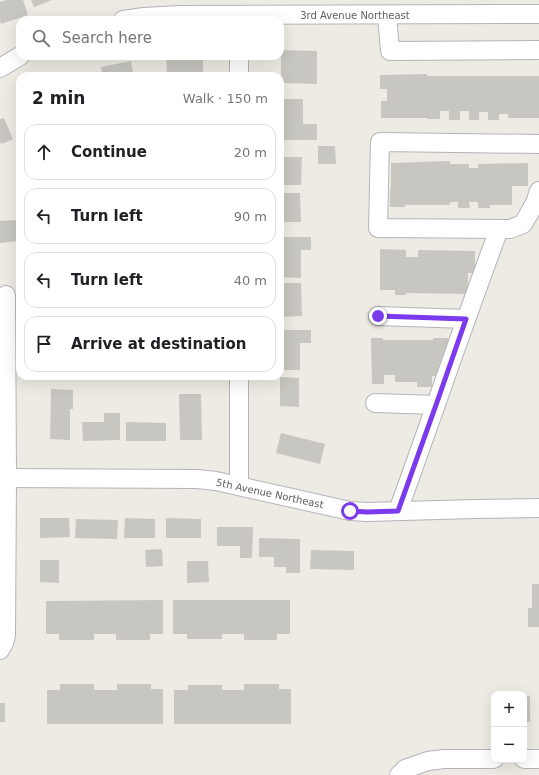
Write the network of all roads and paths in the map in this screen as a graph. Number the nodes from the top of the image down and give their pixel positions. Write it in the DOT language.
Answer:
graph roads {
  1 [pos="539,14"];
  2 [pos="387,15"];
  3 [pos="162,16"];
  4 [pos="209,16"];
  5 [pos="284,16"];
  6 [pos="539,50"];
  7 [pos="16,58"];
  8 [pos="239,60"];
  9 [pos="0,68"];
  10 [pos="239,72"];
  11 [pos="539,144"];
  12 [pos="539,191"];
  13 [pos="499,230"];
  14 [pos="6,295"];
  15 [pos="378,316"];
  16 [pos="466,319"];
  17 [pos="239,380"];
  18 [pos="375,404"];
  19 [pos="436,405"];
  20 [pos="4,478"];
  21 [pos="239,486"];
  22 [pos="539,508"];
  23 [pos="398,511"];
  24 [pos="0,650"];
  25 [pos="527,759"];
  26 [pos="539,759"];
  27 [pos="492,764"];
  28 [pos="399,775"];
  1 -- 2 [label="street, 3rd Avenue Northeast"];
  2 -- 5 [label="street, 3rd Avenue Northeast"];
  2 -- 6 [label="street"];
  3 -- 4 [label="street, 3rd Avenue Northeast"];
  7 -- 9 [label="street"];
  8 -- 10 [label="street"];
  11 -- 13 [label="street"];
  12 -- 13 [label="street"];
  13 -- 16 [label="street"];
  14 -- 20 [label="street"];
  15 -- 16 [label="street"];
  16 -- 19 [label="street"];
  17 -- 21 [label="street"];
  18 -- 19 [label="street"];
  19 -- 23 [label="street"];
  20 -- 21 [label="street, 5th Avenue Northeast"];
  20 -- 24 [label="street"];
  21 -- 23 [label="street, 5th Avenue Northeast"];
  22 -- 23 [label="street, 5th Avenue Northeast"];
  25 -- 26 [label="street"];
  27 -- 28 [label="street"];
}
